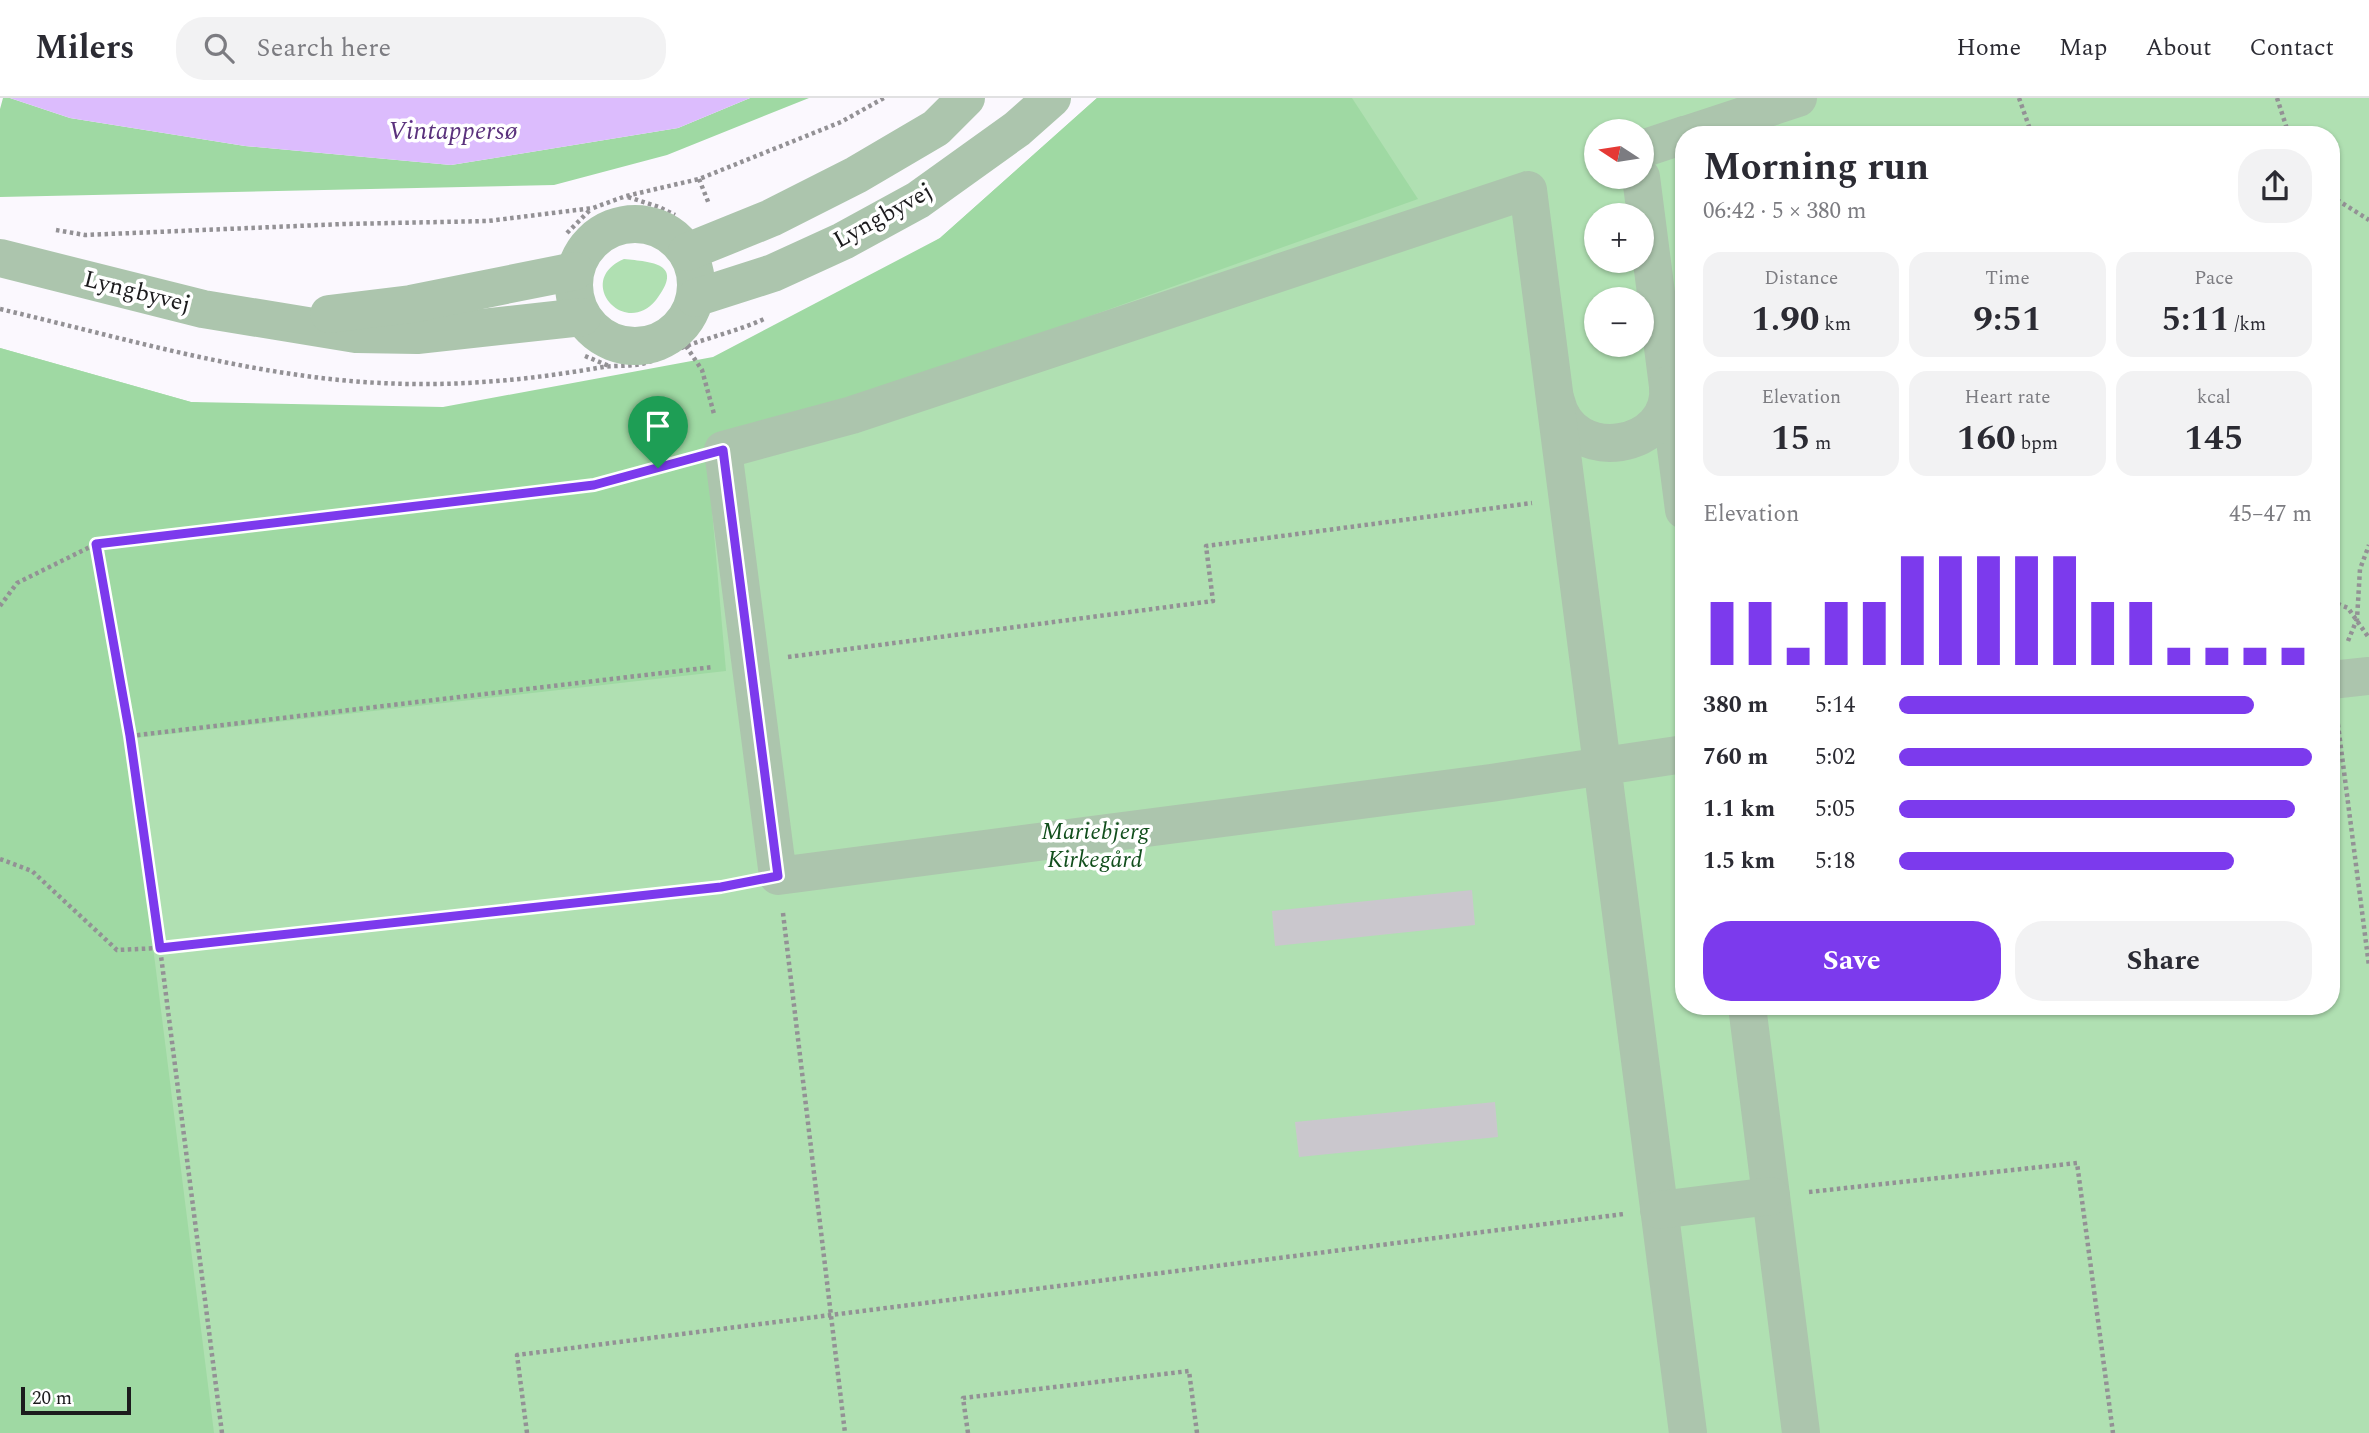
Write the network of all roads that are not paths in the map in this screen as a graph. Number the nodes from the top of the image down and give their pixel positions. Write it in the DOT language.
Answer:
graph roads {
  1 [pos="966,98"];
  2 [pos="1052,98"];
  3 [pos="1798,98"];
  4 [pos="1712,126"];
  5 [pos="1675,138"];
  6 [pos="1654,145"];
  7 [pos="1643,189"];
  8 [pos="687,252"];
  9 [pos="0,258"];
  10 [pos="575,271"];
  11 [pos="695,298"];
  12 [pos="582,317"];
  13 [pos="275,321"];
  14 [pos="1666,375"];
  15 [pos="1554,388"];
  16 [pos="1675,442"];
  17 [pos="1675,755"];
  18 [pos="1602,766"];
  19 [pos="1748,1015"];
  20 [pos="1771,1196"];
  21 [pos="1660,1210"];
  22 [pos="1688,1433"];
  23 [pos="1801,1433"];
  1 -- 8 [label="street, Lyngbyvej"];
  2 -- 11 [label="street, Lyngbyvej"];
  3 -- 4 [label="street"];
  5 -- 6 [label="street"];
  7 -- 14 [label="street"];
  8 -- 10 [label="street"];
  8 -- 11 [label="street"];
  9 -- 13 [label="street, Lyngbyvej"];
  10 -- 12 [label="street"];
  10 -- 13 [label="street, Lyngbyvej"];
  11 -- 12 [label="street"];
  12 -- 13 [label="street, Lyngbyvej"];
  14 -- 15 [label="street"];
  14 -- 16 [label="street"];
  15 -- 18 [label="street"];
  15 -- 18 [label="street"];
  17 -- 18 [label="street"];
  18 -- 21 [label="street"];
  19 -- 20 [label="street"];
  20 -- 21 [label="street"];
  20 -- 23 [label="street"];
  21 -- 22 [label="street"];
}
